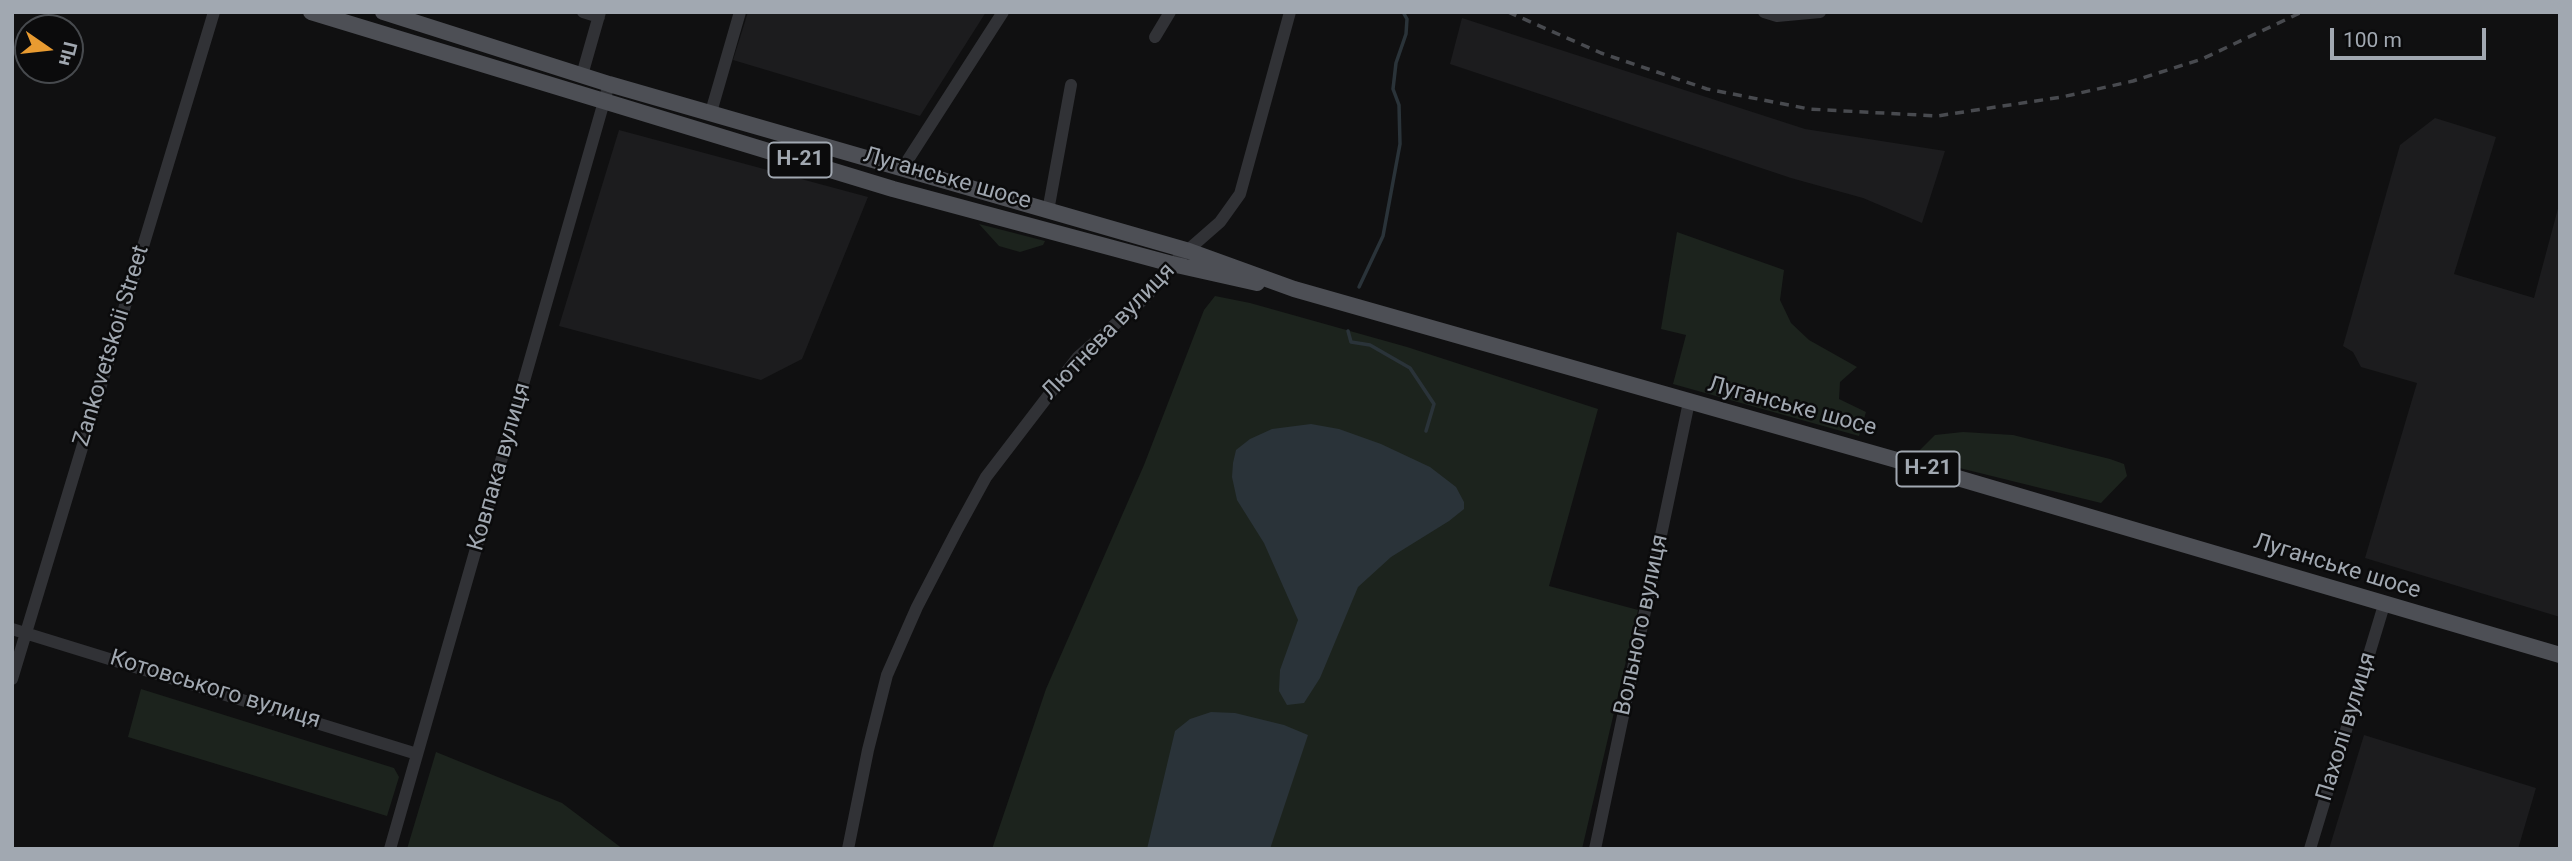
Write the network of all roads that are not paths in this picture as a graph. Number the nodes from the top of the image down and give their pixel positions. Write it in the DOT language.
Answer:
graph roads {
  1 [pos="214,12"];
  2 [pos="310,12"];
  3 [pos="383,12"];
  4 [pos="583,12"];
  5 [pos="740,12"];
  6 [pos="1003,12"];
  7 [pos="1170,12"];
  8 [pos="1290,12"];
  9 [pos="1764,12"];
  10 [pos="1820,12"];
  11 [pos="600,15"];
  12 [pos="411,16"];
  13 [pos="1155,37"];
  14 [pos="582,75"];
  15 [pos="609,84"];
  16 [pos="1071,85"];
  17 [pos="604,101"];
  18 [pos="711,112"];
  19 [pos="902,169"];
  20 [pos="1048,211"];
  21 [pos="1189,251"];
  22 [pos="1172,264"];
  23 [pos="1294,289"];
  24 [pos="1689,402"];
  25 [pos="2384,605"];
  26 [pos="18,631"];
  27 [pos="2560,655"];
  28 [pos="12,679"];
  29 [pos="417,754"];
  30 [pos="390,849"];
  31 [pos="848,849"];
  32 [pos="1595,849"];
  33 [pos="2310,849"];
  1 -- 26 [label="street, Zankovetskoii Street"];
  2 -- 17 [label="main road, Луганське шосе / Н-21"];
  3 -- 12 [label="main road, Луганське шосе / Н-21"];
  4 -- 11 [label="street"];
  5 -- 18 [label="street"];
  6 -- 19 [label="street"];
  7 -- 13 [label="street"];
  8 -- 21 [label="street, Лютнева вулиця"];
  9 -- 10 [label="street"];
  11 -- 14 [label="street"];
  12 -- 14 [label="main road, Луганське шосе / Н-21"];
  14 -- 15 [label="main road, Луганське шосе / Н-21"];
  15 -- 17 [label="street, Ковпака вулиця"];
  15 -- 18 [label="main road, Луганське шосе / Н-21"];
  16 -- 20 [label="street"];
  17 -- 22 [label="main road, Луганське шосе / Н-21"];
  17 -- 29 [label="street, Ковпака вулиця"];
  18 -- 19 [label="main road, Луганське шосе / Н-21"];
  19 -- 20 [label="main road, Луганське шосе / Н-21"];
  20 -- 21 [label="main road, Луганське шосе / Н-21"];
  21 -- 22 [label="street, Лютнева вулиця"];
  21 -- 23 [label="main road, Луганське шосе / Н-21"];
  22 -- 23 [label="main road, Луганське шосе / Н-21"];
  22 -- 31 [label="street, Лютнева вулиця"];
  23 -- 24 [label="main road, Луганське шосе / Н-21"];
  24 -- 25 [label="main road, Луганське шосе / Н-21"];
  24 -- 32 [label="street, Вольного вулиця"];
  25 -- 27 [label="main road, Луганське шосе / Н-21"];
  25 -- 33 [label="street, Пахолі вулиця"];
  26 -- 28 [label="street, Zankovetskoii Street"];
  26 -- 29 [label="street, Котовського вулиця"];
  29 -- 30 [label="street, Ковпака вулиця"];
}
